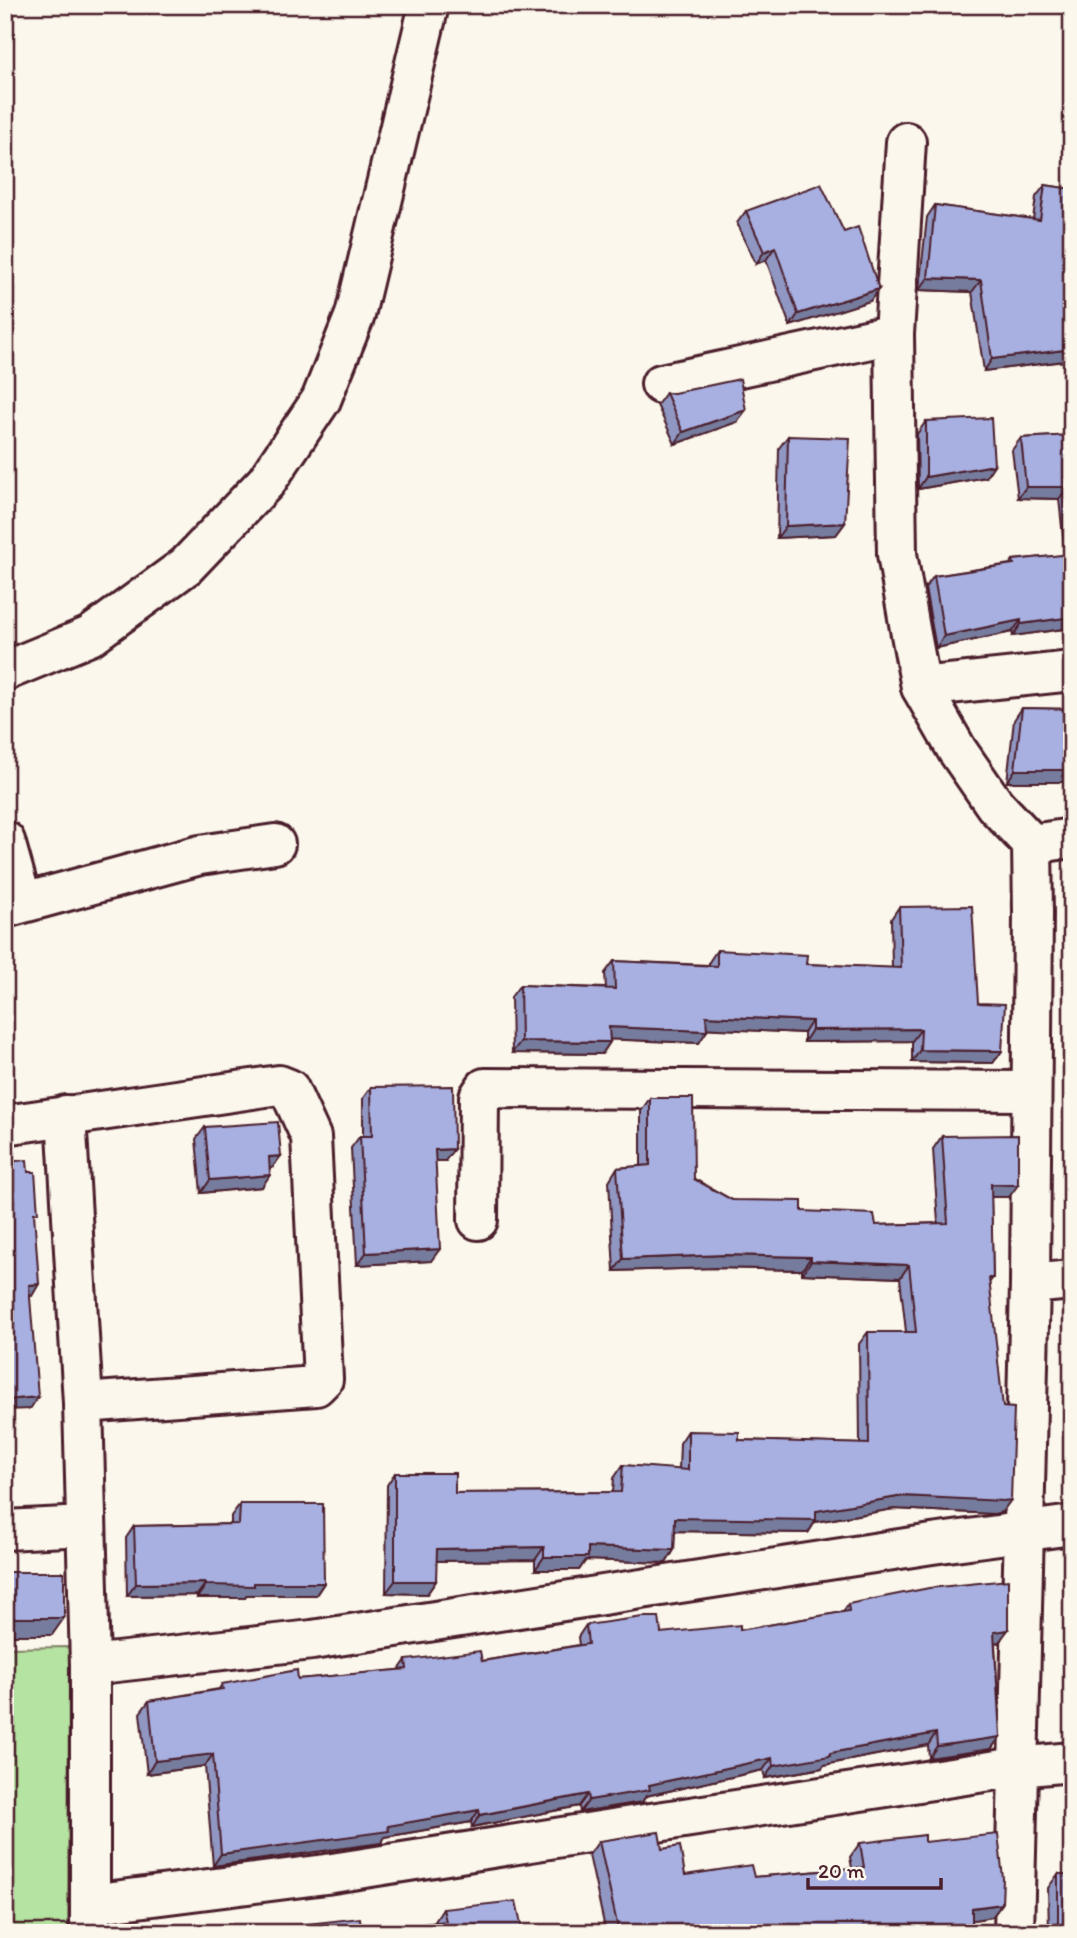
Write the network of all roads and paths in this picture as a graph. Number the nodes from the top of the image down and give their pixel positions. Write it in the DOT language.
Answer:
graph roads {
  1 [pos="429,5"];
  2 [pos="906,142"];
  3 [pos="894,334"];
  4 [pos="661,384"];
  5 [pos="5,671"];
  6 [pos="1072,671"];
  7 [pos="921,687"];
  8 [pos="1072,838"];
  9 [pos="5,841"];
  10 [pos="275,844"];
  11 [pos="1032,844"];
  12 [pos="14,905"];
  13 [pos="1030,1091"];
  14 [pos="66,1115"];
  15 [pos="5,1125"];
  16 [pos="478,1220"];
  17 [pos="1072,1280"];
  18 [pos="1030,1284"];
  19 [pos="83,1402"];
  20 [pos="1072,1525"];
  21 [pos="86,1526"];
  22 [pos="5,1530"];
  23 [pos="1024,1530"];
  24 [pos="90,1665"];
  25 [pos="1072,1762"];
  26 [pos="1017,1767"];
  27 [pos="90,1918"];
  28 [pos="1014,1933"];
  1 -- 5 [label="street"];
  2 -- 3 [label="street"];
  3 -- 4 [label="street"];
  3 -- 7 [label="street"];
  6 -- 7 [label="street"];
  7 -- 11 [label="street"];
  8 -- 11 [label="street"];
  9 -- 12 [label="street"];
  10 -- 12 [label="street"];
  11 -- 13 [label="street"];
  13 -- 16 [label="street"];
  13 -- 18 [label="street"];
  14 -- 15 [label="street"];
  14 -- 19 [label="street"];
  14 -- 19 [label="street"];
  17 -- 18 [label="street"];
  18 -- 23 [label="street"];
  19 -- 21 [label="street"];
  20 -- 23 [label="street"];
  21 -- 22 [label="street"];
  21 -- 24 [label="street"];
  23 -- 24 [label="street"];
  23 -- 26 [label="street"];
  24 -- 27 [label="street"];
  25 -- 26 [label="street"];
  26 -- 27 [label="street"];
  26 -- 28 [label="street"];
}
